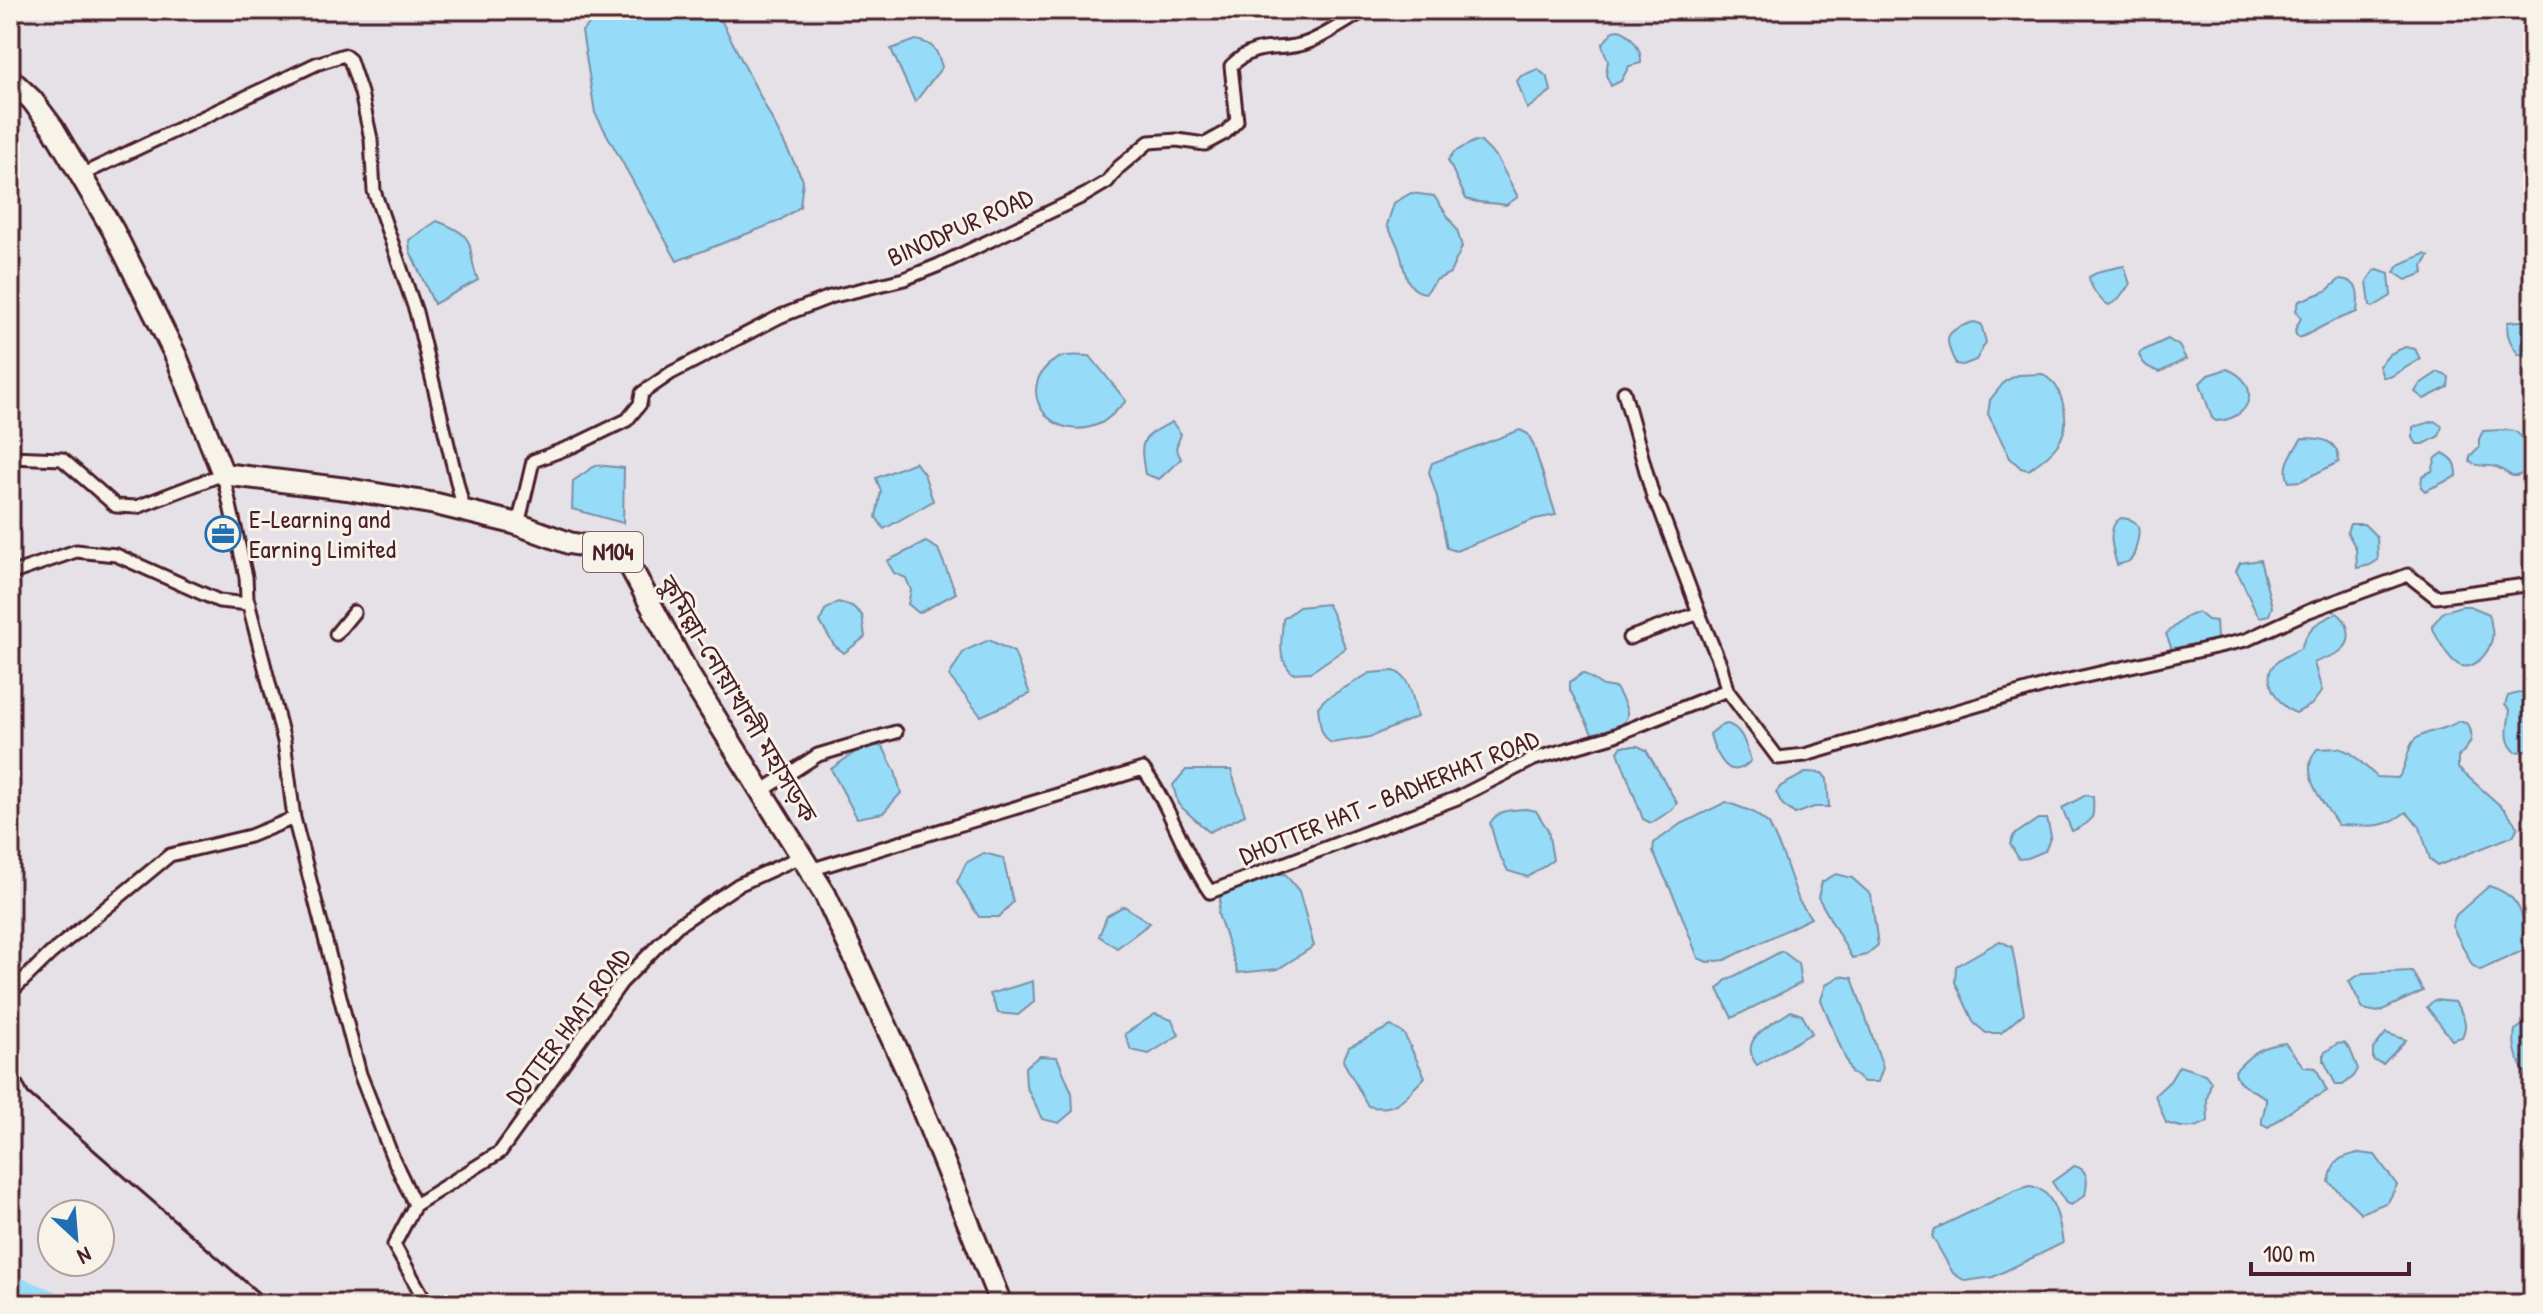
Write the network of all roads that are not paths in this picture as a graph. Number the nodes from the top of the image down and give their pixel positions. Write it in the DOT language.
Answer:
graph roads {
  1 [pos="1365,10"];
  2 [pos="10,79"];
  3 [pos="81,175"];
  4 [pos="1624,392"];
  5 [pos="10,457"];
  6 [pos="223,474"];
  7 [pos="464,511"];
  8 [pos="518,525"];
  9 [pos="10,574"];
  10 [pos="2533,584"];
  11 [pos="248,601"];
  12 [pos="354,612"];
  13 [pos="1699,613"];
  14 [pos="336,634"];
  15 [pos="1629,638"];
  16 [pos="1727,690"];
  17 [pos="896,732"];
  18 [pos="762,791"];
  19 [pos="294,818"];
  20 [pos="806,863"];
  21 [pos="10,993"];
  22 [pos="415,1205"];
  23 [pos="427,1304"];
  24 [pos="1001,1304"];
  1 -- 8 [label="street, BINODPUR ROAD"];
  2 -- 3 [label="highway"];
  3 -- 6 [label="highway"];
  3 -- 7 [label="street"];
  4 -- 13 [label="street"];
  5 -- 6 [label="street"];
  6 -- 7 [label="highway, কুমিল্লা–নোয়াখালী মহাসড়ক / N104"];
  6 -- 11 [label="street"];
  7 -- 8 [label="highway, কুমিল্লা–নোয়াখালী মহাসড়ক / N104"];
  8 -- 18 [label="highway, কুমিল্লা–নোয়াখালী মহাসড়ক / N104"];
  9 -- 11 [label="street"];
  10 -- 16 [label="street"];
  11 -- 19 [label="street"];
  12 -- 14 [label="street"];
  13 -- 15 [label="street"];
  13 -- 16 [label="street"];
  16 -- 20 [label="street, DHOTTER HAT - BADHERHAT ROAD"];
  17 -- 18 [label="street"];
  18 -- 20 [label="highway, কুমিল্লা–নোয়াখালী মহাসড়ক / N104"];
  19 -- 21 [label="street"];
  19 -- 22 [label="street"];
  20 -- 22 [label="street, DOTTER HAAT ROAD"];
  20 -- 24 [label="highway, কুমিল্লা–নোয়াখালী মহাসড়ক / N104"];
  22 -- 23 [label="street"];
}
